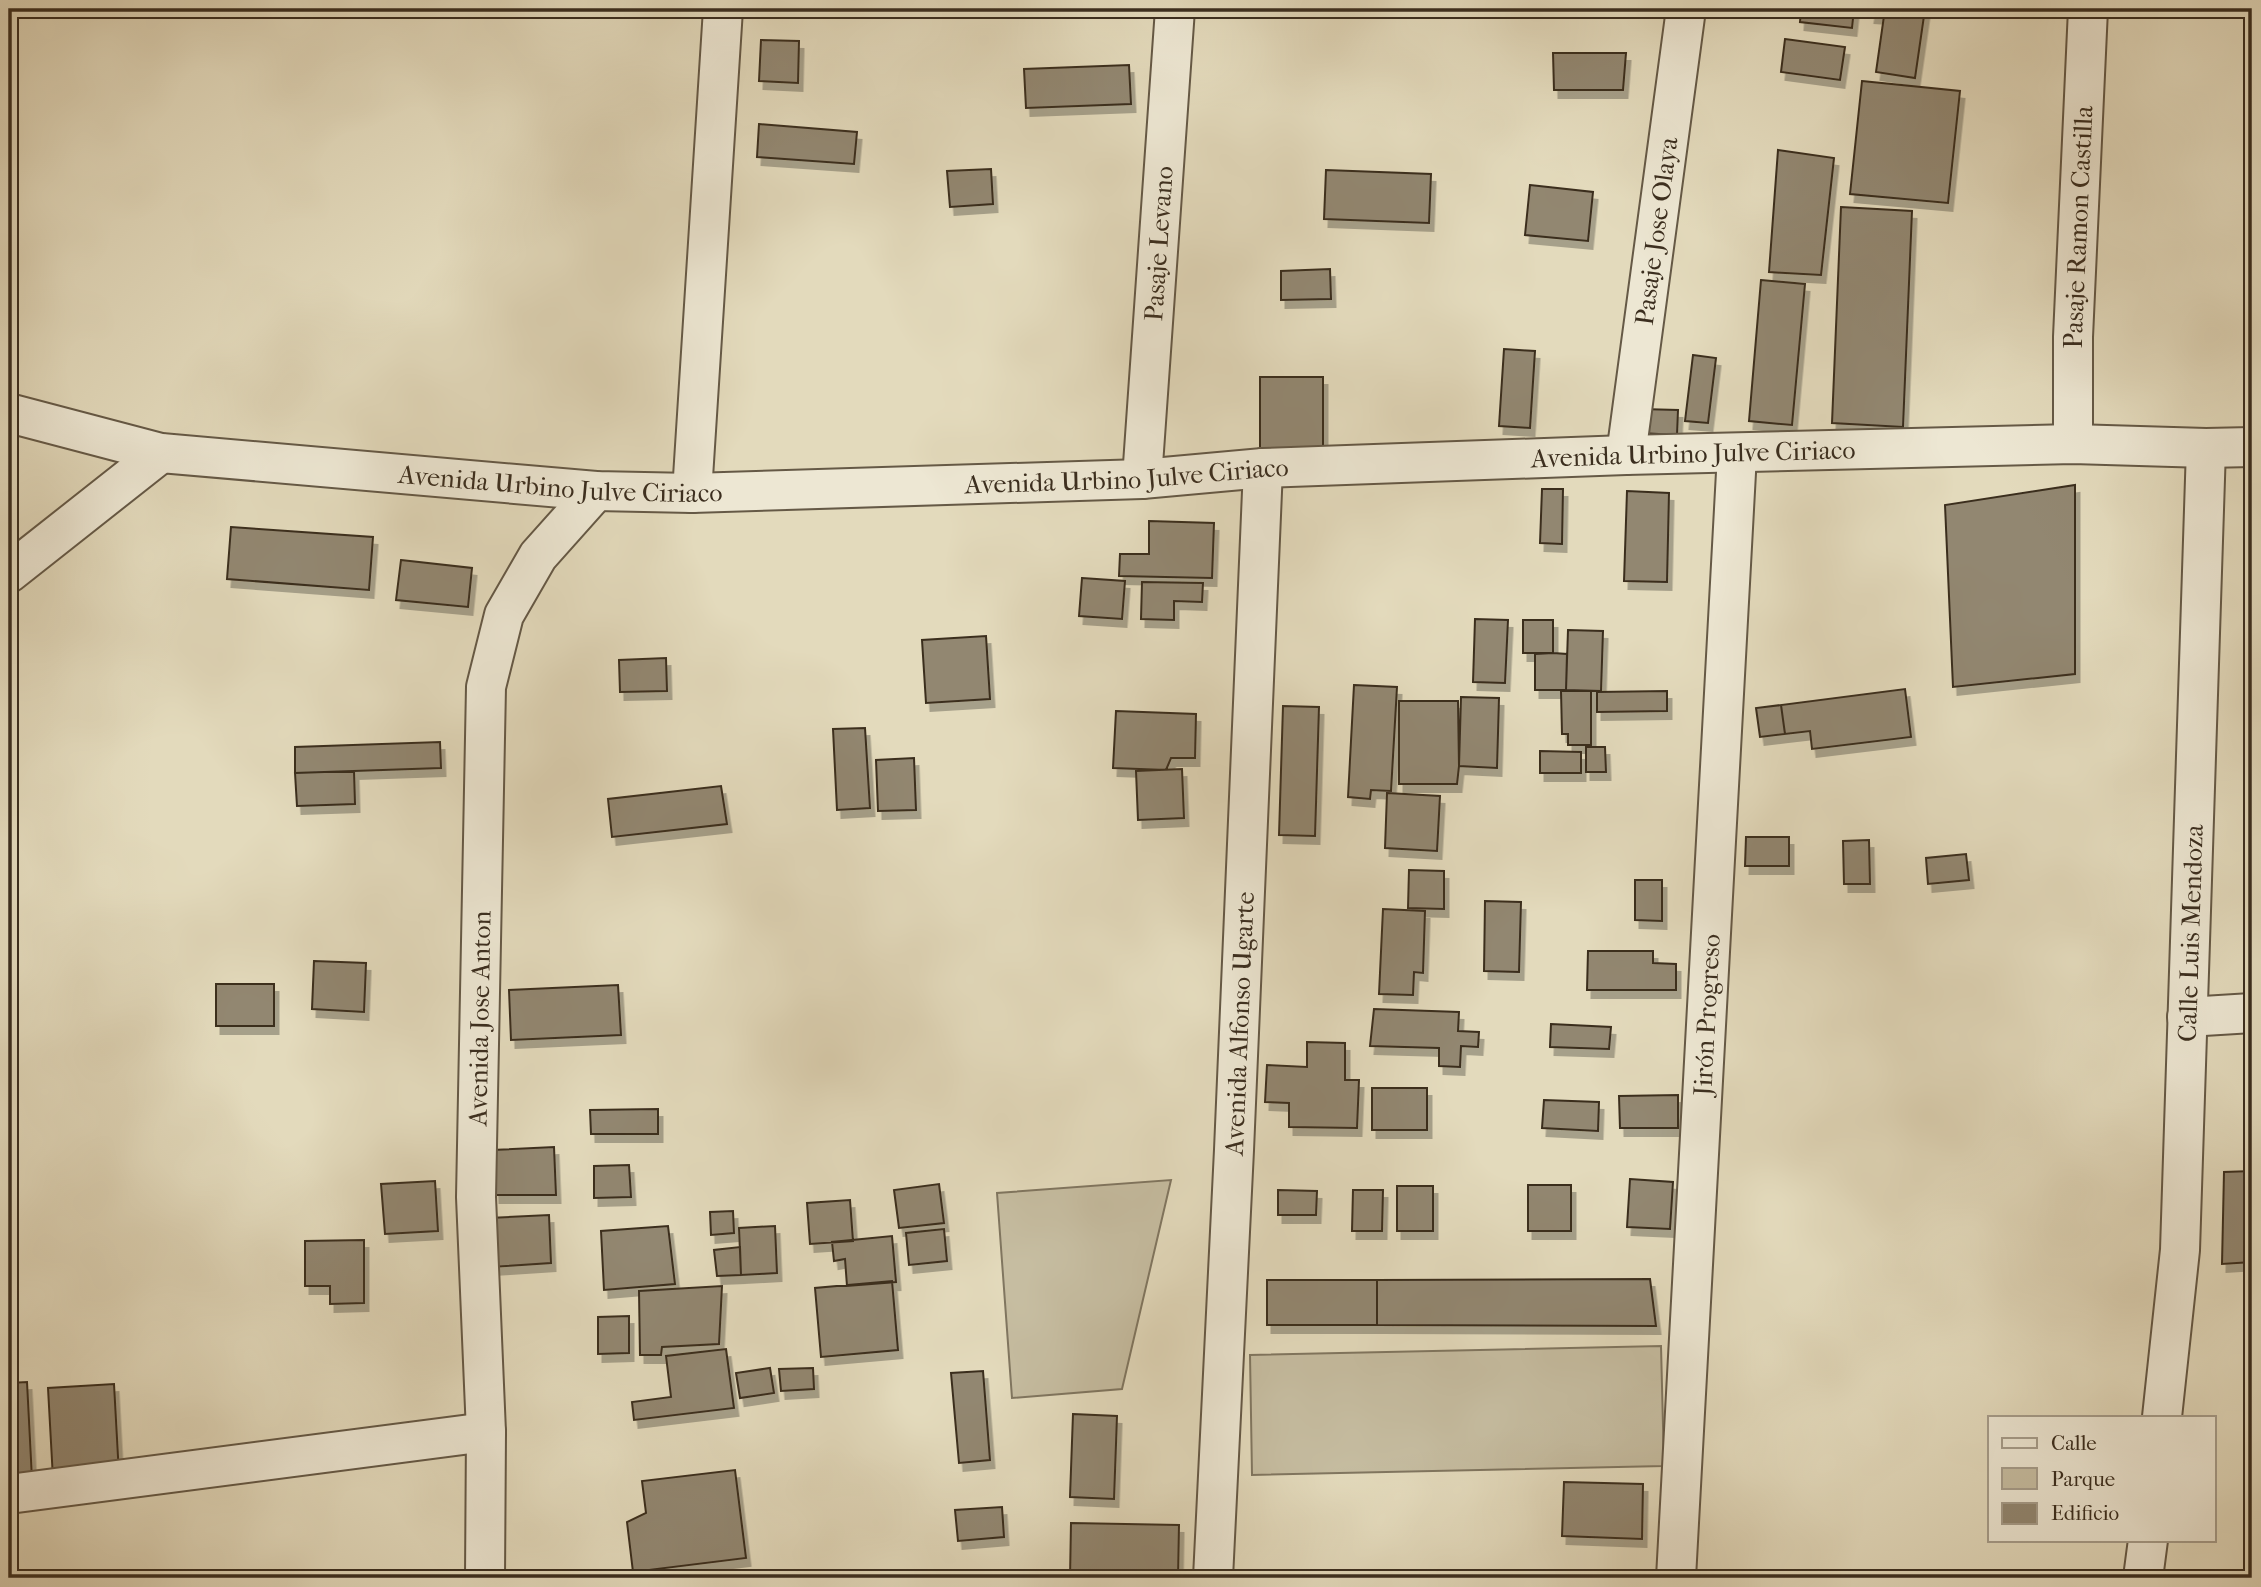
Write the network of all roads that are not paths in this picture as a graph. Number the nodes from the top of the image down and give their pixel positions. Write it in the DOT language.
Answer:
graph roads {
  1 [pos="723,9"];
  2 [pos="1175,9"];
  3 [pos="1686,9"];
  4 [pos="2088,9"];
  5 [pos="9,413"];
  6 [pos="2073,444"];
  7 [pos="2252,447"];
  8 [pos="2206,448"];
  9 [pos="161,453"];
  10 [pos="1737,454"];
  11 [pos="1626,455"];
  12 [pos="1263,468"];
  13 [pos="1142,479"];
  14 [pos="596,491"];
  15 [pos="692,492"];
  16 [pos="9,573"];
  17 [pos="2252,1013"];
  18 [pos="2188,1017"];
  19 [pos="2162,1416"];
  20 [pos="486,1432"];
  21 [pos="9,1494"];
  22 [pos="2148,1542"];
  23 [pos="485,1578"];
  24 [pos="1213,1578"];
  25 [pos="1676,1578"];
  26 [pos="2143,1578"];
  1 -- 15 [label="street"];
  2 -- 13 [label="street, Pasaje Levano"];
  3 -- 11 [label="street, Pasaje Jose Olaya"];
  4 -- 6 [label="street, Pasaje Ramon Castilla"];
  5 -- 9 [label="street, Avenida Urbino Julve Ciriaco"];
  6 -- 8 [label="street, Avenida Urbino Julve Ciriaco"];
  6 -- 10 [label="street, Avenida Urbino Julve Ciriaco"];
  7 -- 8 [label="street, Avenida Urbino Julve Ciriaco"];
  8 -- 18 [label="street, Calle Luis Mendoza"];
  9 -- 14 [label="street, Avenida Urbino Julve Ciriaco"];
  9 -- 16 [label="street"];
  10 -- 11 [label="street, Avenida Urbino Julve Ciriaco"];
  10 -- 25 [label="street, Jirón Progreso"];
  11 -- 12 [label="street, Avenida Urbino Julve Ciriaco"];
  12 -- 13 [label="street, Avenida Urbino Julve Ciriaco"];
  12 -- 24 [label="street, Avenida Alfonso Ugarte"];
  13 -- 15 [label="street, Avenida Urbino Julve Ciriaco"];
  14 -- 15 [label="street, Avenida Urbino Julve Ciriaco"];
  14 -- 20 [label="street, Avenida Jose Anton"];
  17 -- 18 [label="street"];
  18 -- 19 [label="street, Calle Luis Mendoza"];
  20 -- 21 [label="street"];
  20 -- 23 [label="street, Avenida Jose Anton"];
  22 -- 26 [label="street"];
}
